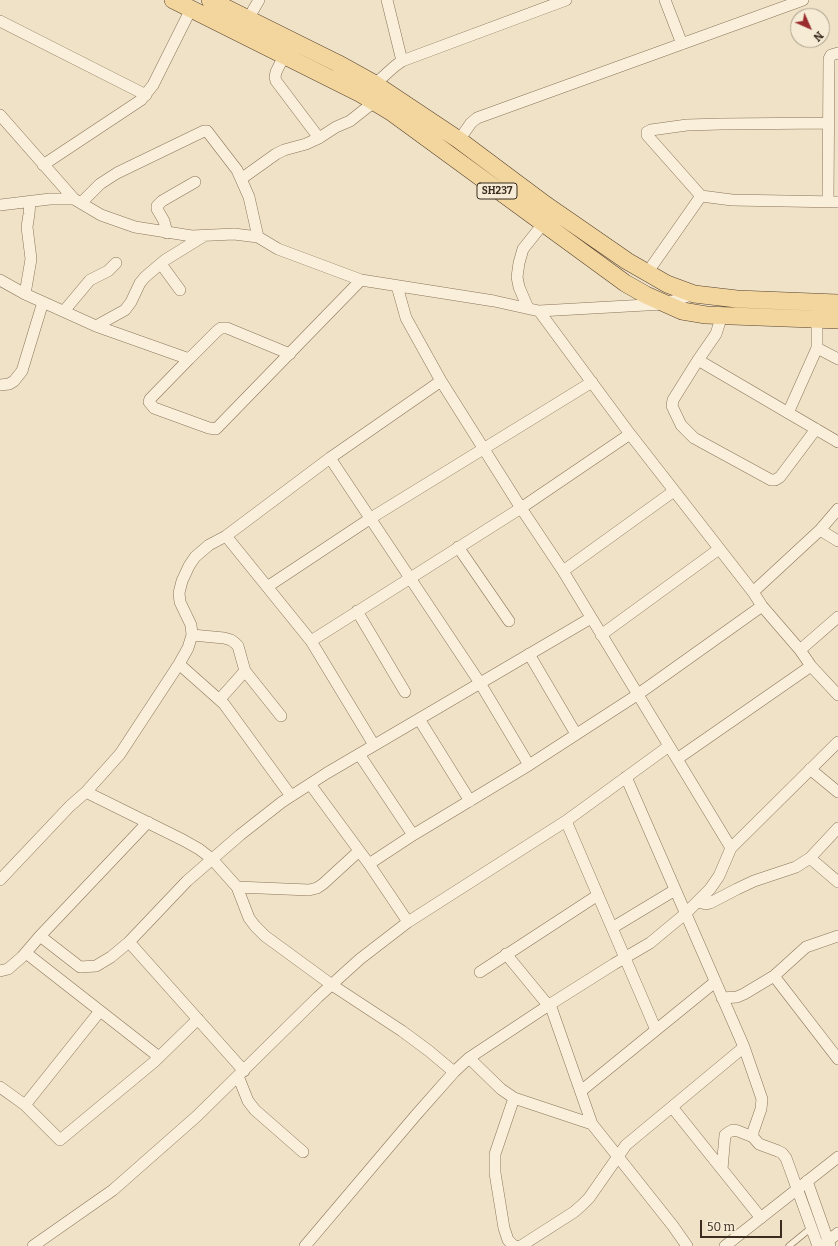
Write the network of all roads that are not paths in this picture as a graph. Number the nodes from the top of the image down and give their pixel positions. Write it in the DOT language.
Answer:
graph roads {
  1 [pos="173,0"];
  2 [pos="210,0"];
  3 [pos="259,0"];
  4 [pos="387,0"];
  5 [pos="566,0"];
  6 [pos="666,0"];
  7 [pos="803,0"];
  8 [pos="191,9"];
  9 [pos="248,19"];
  10 [pos="0,22"];
  11 [pos="682,44"];
  12 [pos="838,53"];
  13 [pos="284,56"];
  14 [pos="402,61"];
  15 [pos="376,84"];
  16 [pos="146,95"];
  17 [pos="374,102"];
  18 [pos="0,115"];
  19 [pos="829,123"];
  20 [pos="319,138"];
  21 [pos="459,140"];
  22 [pos="43,165"];
  23 [pos="241,179"];
  24 [pos="195,182"];
  25 [pos="0,193"];
  26 [pos="701,196"];
  27 [pos="30,201"];
  28 [pos="78,201"];
  29 [pos="833,202"];
  30 [pos="3,204"];
  31 [pos="543,224"];
  32 [pos="167,233"];
  33 [pos="204,236"];
  34 [pos="258,237"];
  35 [pos="116,263"];
  36 [pos="161,264"];
  37 [pos="647,273"];
  38 [pos="361,280"];
  39 [pos="1,283"];
  40 [pos="397,286"];
  41 [pos="180,290"];
  42 [pos="25,294"];
  43 [pos="694,294"];
  44 [pos="43,302"];
  45 [pos="838,303"];
  46 [pos="664,304"];
  47 [pos="534,310"];
  48 [pos="64,311"];
  49 [pos="722,316"];
  50 [pos="817,319"];
  51 [pos="838,320"];
  52 [pos="96,326"];
  53 [pos="817,348"];
  54 [pos="290,354"];
  55 [pos="189,359"];
  56 [pos="838,359"];
  57 [pos="698,360"];
  58 [pos="441,382"];
  59 [pos="592,382"];
  60 [pos="0,385"];
  61 [pos="788,413"];
  62 [pos="816,429"];
  63 [pos="630,434"];
  64 [pos="838,442"];
  65 [pos="483,449"];
  66 [pos="330,458"];
  67 [pos="674,491"];
  68 [pos="521,508"];
  69 [pos="838,509"];
  70 [pos="371,518"];
  71 [pos="820,530"];
  72 [pos="226,536"];
  73 [pos="838,541"];
  74 [pos="458,547"];
  75 [pos="719,549"];
  76 [pos="563,571"];
  77 [pos="410,577"];
  78 [pos="267,587"];
  79 [pos="753,592"];
  80 [pos="762,606"];
  81 [pos="357,611"];
  82 [pos="838,617"];
  83 [pos="591,618"];
  84 [pos="509,621"];
  85 [pos="192,635"];
  86 [pos="601,635"];
  87 [pos="311,641"];
  88 [pos="800,650"];
  89 [pos="529,654"];
  90 [pos="179,664"];
  91 [pos="811,666"];
  92 [pos="245,671"];
  93 [pos="480,683"];
  94 [pos="405,692"];
  95 [pos="637,695"];
  96 [pos="838,695"];
  97 [pos="220,699"];
  98 [pos="281,716"];
  99 [pos="419,719"];
  100 [pos="576,734"];
  101 [pos="838,742"];
  102 [pos="374,745"];
  103 [pos="669,746"];
  104 [pos="359,754"];
  105 [pos="677,759"];
  106 [pos="529,765"];
  107 [pos="810,769"];
  108 [pos="626,778"];
  109 [pos="310,784"];
  110 [pos="86,792"];
  111 [pos="838,792"];
  112 [pos="291,796"];
  113 [pos="470,801"];
  114 [pos="566,821"];
  115 [pos="148,822"];
  116 [pos="838,828"];
  117 [pos="413,835"];
  118 [pos="731,848"];
  119 [pos="359,851"];
  120 [pos="810,858"];
  121 [pos="212,859"];
  122 [pos="369,864"];
  123 [pos="0,880"];
  124 [pos="838,882"];
  125 [pos="237,887"];
  126 [pos="675,890"];
  127 [pos="598,895"];
  128 [pos="698,902"];
  129 [pos="685,914"];
  130 [pos="408,922"];
  131 [pos="612,928"];
  132 [pos="40,936"];
  133 [pos="838,936"];
  134 [pos="129,942"];
  135 [pos="26,953"];
  136 [pos="506,954"];
  137 [pos="625,958"];
  138 [pos="0,971"];
  139 [pos="480,972"];
  140 [pos="774,976"];
  141 [pos="715,982"];
  142 [pos="332,985"];
  143 [pos="722,998"];
  144 [pos="549,1005"];
  145 [pos="100,1011"];
  146 [pos="198,1019"];
  147 [pos="656,1030"];
  148 [pos="744,1047"];
  149 [pos="159,1057"];
  150 [pos="469,1058"];
  151 [pos="838,1059"];
  152 [pos="454,1072"];
  153 [pos="241,1073"];
  154 [pos="0,1087"];
  155 [pos="581,1091"];
  156 [pos="514,1098"];
  157 [pos="25,1105"];
  158 [pos="672,1107"];
  159 [pos="592,1124"];
  160 [pos="753,1137"];
  161 [pos="303,1152"];
  162 [pos="618,1157"];
  163 [pos="838,1157"];
  164 [pos="722,1169"];
  165 [pos="807,1181"];
  166 [pos="797,1189"];
  167 [pos="761,1218"];
  168 [pos="811,1228"];
  169 [pos="838,1233"];
  170 [pos="826,1244"];
  171 [pos="33,1246"];
  172 [pos="305,1246"];
  173 [pos="516,1246"];
  174 [pos="521,1246"];
  175 [pos="687,1246"];
  176 [pos="725,1246"];
  177 [pos="789,1246"];
  178 [pos="818,1246"];
  1 -- 8 [label="main road, SH237"];
  2 -- 9 [label="main road, SH237"];
  3 -- 9 [label="street"];
  4 -- 14 [label="street"];
  5 -- 14 [label="street"];
  6 -- 11 [label="street"];
  7 -- 11 [label="street"];
  8 -- 13 [label="main road, SH237"];
  8 -- 16 [label="street"];
  9 -- 15 [label="main road, SH237"];
  10 -- 16 [label="street"];
  11 -- 21 [label="street"];
  12 -- 19 [label="street"];
  13 -- 17 [label="main road, SH237"];
  13 -- 20 [label="street"];
  14 -- 15 [label="street"];
  15 -- 21 [label="main road, SH237"];
  16 -- 22 [label="street"];
  17 -- 20 [label="street"];
  17 -- 31 [label="main road, SH237"];
  18 -- 22 [label="street"];
  19 -- 26 [label="street"];
  19 -- 29 [label="street"];
  20 -- 23 [label="street"];
  21 -- 37 [label="main road, SH237"];
  22 -- 28 [label="street"];
  23 -- 28 [label="street"];
  23 -- 34 [label="street"];
  24 -- 32 [label="street"];
  25 -- 30 [label="street"];
  26 -- 29 [label="street"];
  26 -- 37 [label="street"];
  27 -- 28 [label="street"];
  27 -- 30 [label="street"];
  27 -- 42 [label="street"];
  28 -- 32 [label="street"];
  31 -- 46 [label="main road, SH237"];
  31 -- 47 [label="street"];
  32 -- 33 [label="street"];
  33 -- 34 [label="street"];
  33 -- 36 [label="street"];
  34 -- 38 [label="street"];
  35 -- 48 [label="street"];
  36 -- 41 [label="street"];
  36 -- 52 [label="street"];
  37 -- 43 [label="main road, SH237"];
  38 -- 40 [label="street"];
  38 -- 54 [label="street"];
  39 -- 42 [label="street"];
  40 -- 47 [label="street"];
  40 -- 58 [label="street"];
  42 -- 44 [label="street"];
  43 -- 45 [label="main road, SH237"];
  43 -- 46 [label="street"];
  44 -- 48 [label="street"];
  44 -- 60 [label="street"];
  46 -- 47 [label="street"];
  46 -- 49 [label="main road, SH237"];
  47 -- 59 [label="street"];
  48 -- 52 [label="street"];
  49 -- 50 [label="main road, SH237"];
  49 -- 57 [label="street"];
  50 -- 51 [label="main road, SH237"];
  50 -- 53 [label="street"];
  52 -- 55 [label="street"];
  53 -- 56 [label="street"];
  53 -- 61 [label="street"];
  54 -- 55 [label="street"];
  54 -- 55 [label="street"];
  57 -- 61 [label="street"];
  57 -- 62 [label="street"];
  58 -- 65 [label="street"];
  58 -- 66 [label="street"];
  59 -- 63 [label="street"];
  59 -- 65 [label="street"];
  61 -- 62 [label="street"];
  62 -- 64 [label="street"];
  63 -- 67 [label="street"];
  63 -- 68 [label="street"];
  65 -- 68 [label="street"];
  65 -- 70 [label="street"];
  66 -- 70 [label="street"];
  66 -- 72 [label="street"];
  67 -- 75 [label="street"];
  67 -- 76 [label="street"];
  68 -- 74 [label="street"];
  68 -- 76 [label="street"];
  69 -- 71 [label="street"];
  70 -- 77 [label="street"];
  70 -- 78 [label="street"];
  71 -- 73 [label="street"];
  71 -- 79 [label="street"];
  72 -- 78 [label="street"];
  72 -- 85 [label="street"];
  74 -- 77 [label="street"];
  74 -- 84 [label="street"];
  75 -- 79 [label="street"];
  75 -- 86 [label="street"];
  76 -- 83 [label="street"];
  77 -- 81 [label="street"];
  77 -- 93 [label="street"];
  78 -- 87 [label="street"];
  79 -- 80 [label="street"];
  80 -- 88 [label="street"];
  80 -- 95 [label="street"];
  81 -- 87 [label="street"];
  81 -- 94 [label="street"];
  82 -- 88 [label="street"];
  83 -- 86 [label="street"];
  83 -- 89 [label="street"];
  85 -- 90 [label="street"];
  85 -- 92 [label="street"];
  86 -- 95 [label="street"];
  87 -- 102 [label="street"];
  88 -- 91 [label="street"];
  89 -- 93 [label="street"];
  89 -- 100 [label="street"];
  90 -- 97 [label="street"];
  90 -- 110 [label="street"];
  91 -- 96 [label="street"];
  91 -- 105 [label="street"];
  92 -- 97 [label="street"];
  92 -- 98 [label="street"];
  93 -- 99 [label="street"];
  93 -- 106 [label="street"];
  95 -- 100 [label="street"];
  95 -- 103 [label="street"];
  97 -- 112 [label="street"];
  99 -- 102 [label="street"];
  99 -- 113 [label="street"];
  100 -- 106 [label="street"];
  101 -- 107 [label="street"];
  102 -- 104 [label="street"];
  103 -- 105 [label="street"];
  103 -- 108 [label="street"];
  104 -- 109 [label="street"];
  104 -- 117 [label="street"];
  105 -- 118 [label="street"];
  106 -- 113 [label="street"];
  107 -- 111 [label="street"];
  107 -- 118 [label="street"];
  108 -- 114 [label="street"];
  108 -- 126 [label="street"];
  109 -- 112 [label="street"];
  109 -- 119 [label="street"];
  110 -- 115 [label="street"];
  110 -- 123 [label="street"];
  112 -- 121 [label="street"];
  113 -- 117 [label="street"];
  114 -- 127 [label="street"];
  114 -- 130 [label="street"];
  115 -- 121 [label="street"];
  115 -- 132 [label="street"];
  116 -- 120 [label="street"];
  117 -- 122 [label="street"];
  118 -- 128 [label="street"];
  119 -- 122 [label="street"];
  119 -- 125 [label="street"];
  120 -- 124 [label="street"];
  120 -- 128 [label="street"];
  121 -- 125 [label="street"];
  121 -- 134 [label="street"];
  122 -- 130 [label="street"];
  125 -- 142 [label="street"];
  126 -- 129 [label="street"];
  126 -- 131 [label="street"];
  127 -- 131 [label="street"];
  127 -- 136 [label="street"];
  128 -- 129 [label="street"];
  129 -- 137 [label="street"];
  129 -- 141 [label="street"];
  130 -- 142 [label="street"];
  131 -- 137 [label="street"];
  132 -- 134 [label="street"];
  132 -- 135 [label="street"];
  133 -- 140 [label="street"];
  134 -- 146 [label="street"];
  135 -- 138 [label="street"];
  135 -- 145 [label="street"];
  136 -- 139 [label="street"];
  136 -- 144 [label="street"];
  137 -- 144 [label="street"];
  137 -- 147 [label="street"];
  140 -- 143 [label="street"];
  140 -- 151 [label="street"];
  141 -- 143 [label="street"];
  141 -- 147 [label="street"];
  142 -- 152 [label="street"];
  142 -- 153 [label="street"];
  143 -- 148 [label="street"];
  144 -- 150 [label="street"];
  144 -- 155 [label="street"];
  145 -- 149 [label="street"];
  145 -- 157 [label="street"];
  146 -- 149 [label="street"];
  146 -- 153 [label="street"];
  147 -- 155 [label="street"];
  148 -- 158 [label="street"];
  148 -- 160 [label="street"];
  149 -- 157 [label="street"];
  150 -- 152 [label="street"];
  150 -- 156 [label="street"];
  152 -- 172 [label="street"];
  153 -- 161 [label="street"];
  153 -- 171 [label="street"];
  154 -- 157 [label="street"];
  155 -- 159 [label="street"];
  156 -- 159 [label="street"];
  156 -- 173 [label="street"];
  158 -- 162 [label="street"];
  158 -- 164 [label="street"];
  159 -- 162 [label="street"];
  160 -- 164 [label="street"];
  160 -- 166 [label="street"];
  162 -- 174 [label="street"];
  162 -- 175 [label="street"];
  163 -- 165 [label="street"];
  164 -- 167 [label="street"];
  165 -- 166 [label="street"];
  165 -- 170 [label="street"];
  166 -- 167 [label="street"];
  166 -- 168 [label="street"];
  167 -- 176 [label="street"];
  168 -- 177 [label="lane"];
  168 -- 178 [label="street"];
  169 -- 170 [label="street"];
}
